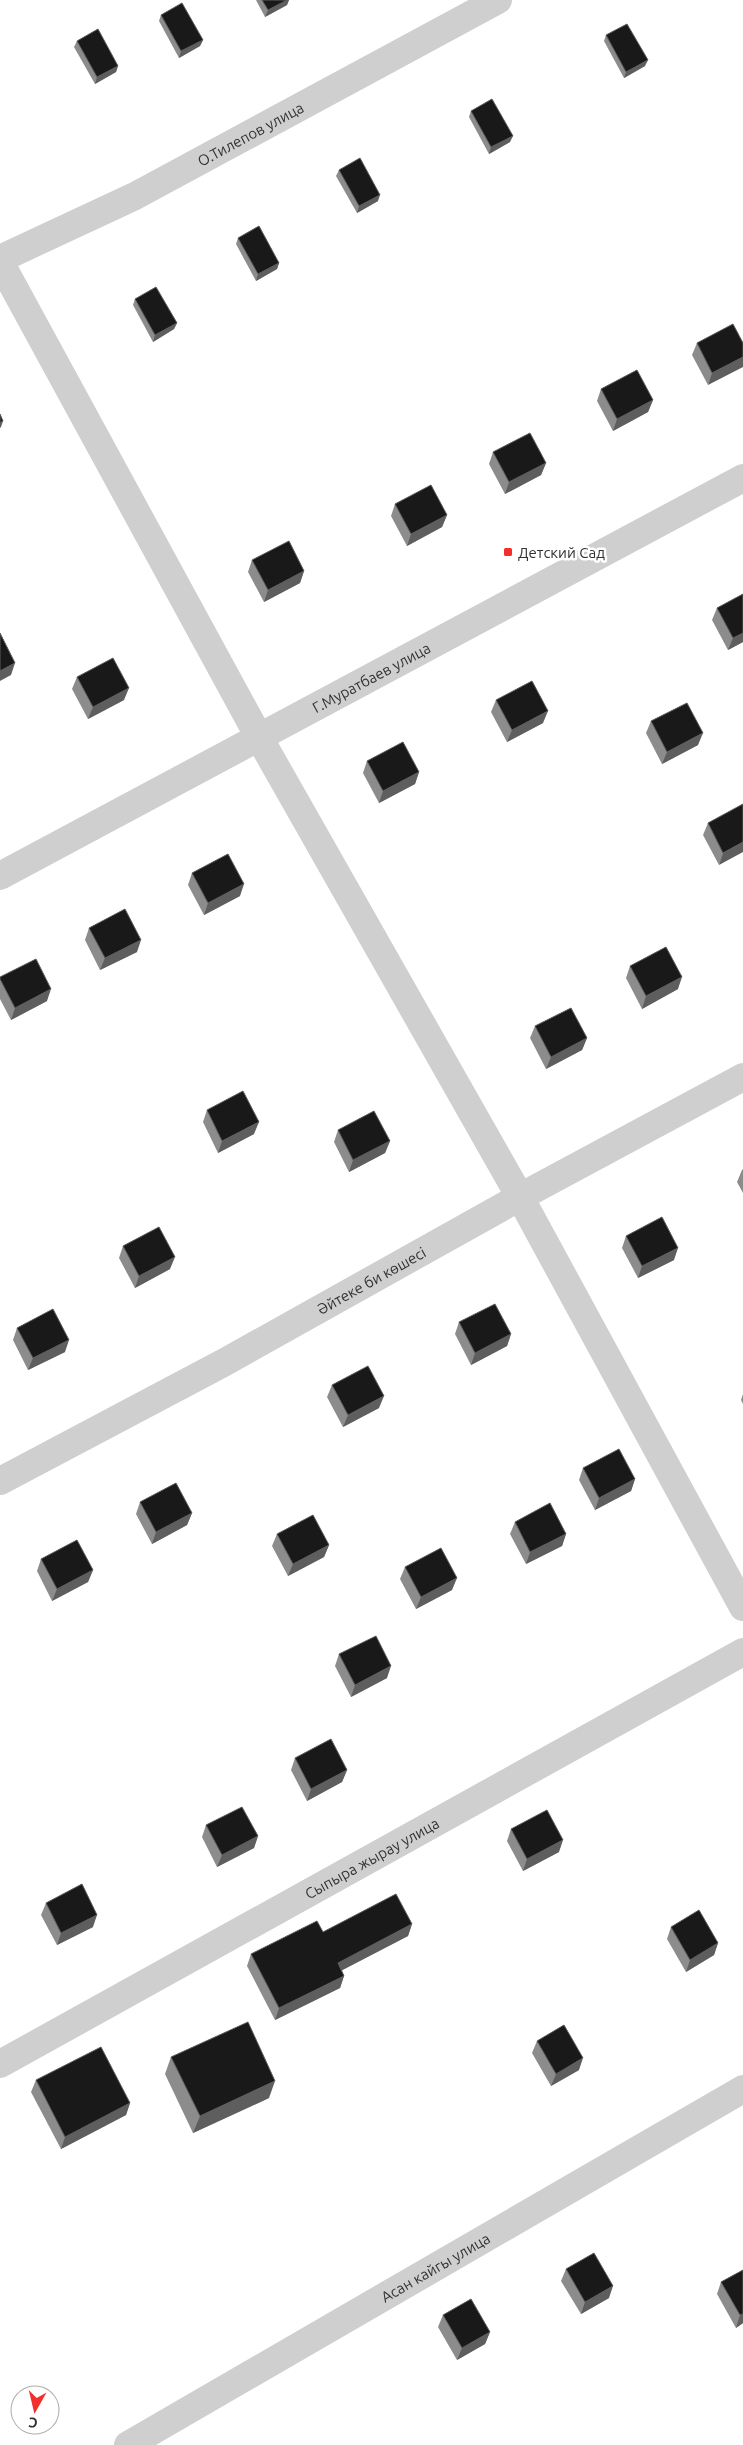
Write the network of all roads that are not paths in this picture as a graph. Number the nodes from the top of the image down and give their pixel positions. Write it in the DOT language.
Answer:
graph roads {
  1 [pos="498,0"];
  2 [pos="0,261"];
  3 [pos="743,478"];
  4 [pos="260,739"];
  5 [pos="0,876"];
  6 [pos="743,1077"];
  7 [pos="520,1197"];
  8 [pos="0,1481"];
  9 [pos="743,1607"];
  10 [pos="743,1652"];
  11 [pos="0,2064"];
  12 [pos="743,2089"];
  13 [pos="128,2445"];
  1 -- 2 [label="street, О.Тилепов улица"];
  2 -- 4 [label="street"];
  3 -- 4 [label="street, Г.Муратбаев улица"];
  4 -- 5 [label="street, Г.Муратбаев улица"];
  4 -- 7 [label="street"];
  6 -- 7 [label="street, Әйтеке би көшесі"];
  7 -- 8 [label="street, Әйтеке би көшесі"];
  7 -- 9 [label="street"];
  10 -- 11 [label="street, Сыпыра жырау улица"];
  12 -- 13 [label="street, Асан кайгы улица"];
}
